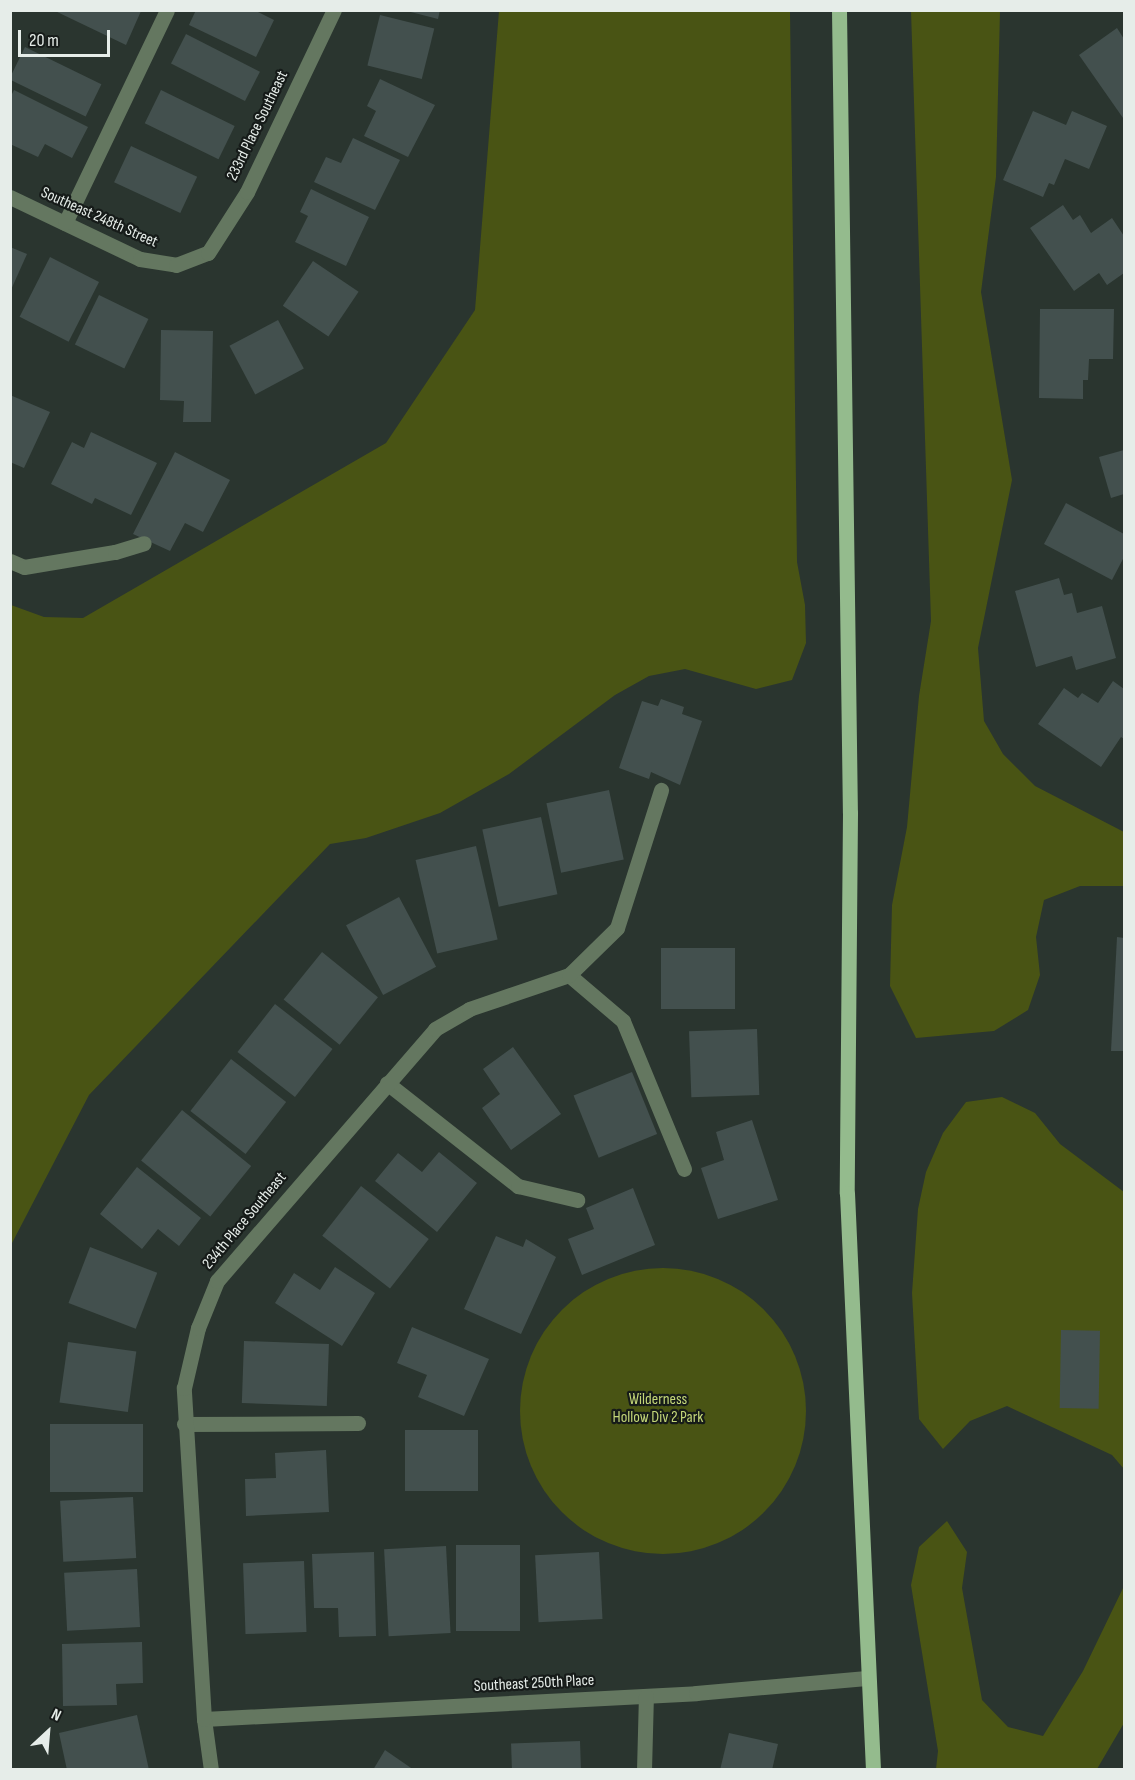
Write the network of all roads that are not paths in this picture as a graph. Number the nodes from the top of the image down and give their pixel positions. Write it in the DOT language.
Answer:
graph roads {
  1 [pos="167,10"];
  2 [pos="334,10"];
  3 [pos="839,10"];
  4 [pos="10,197"];
  5 [pos="65,223"];
  6 [pos="208,253"];
  7 [pos="144,543"];
  8 [pos="10,561"];
  9 [pos="661,790"];
  10 [pos="569,975"];
  11 [pos="387,1083"];
  12 [pos="684,1168"];
  13 [pos="577,1200"];
  14 [pos="358,1423"];
  15 [pos="184,1424"];
  16 [pos="866,1678"];
  17 [pos="646,1696"];
  18 [pos="204,1719"];
  19 [pos="211,1770"];
  20 [pos="645,1770"];
  21 [pos="873,1770"];
  1 -- 5 [label="street"];
  2 -- 6 [label="street, 233rd Place Southeast"];
  3 -- 16 [label="main road"];
  4 -- 5 [label="street, Southeast 248th Street"];
  5 -- 6 [label="street, Southeast 248th Street"];
  7 -- 8 [label="street"];
  9 -- 10 [label="street"];
  10 -- 11 [label="street, 234th Place Southeast"];
  10 -- 12 [label="street"];
  11 -- 13 [label="street"];
  11 -- 15 [label="street, 234th Place Southeast"];
  14 -- 15 [label="street"];
  15 -- 18 [label="street, 234th Place Southeast"];
  16 -- 17 [label="street, Southeast 250th Place"];
  16 -- 21 [label="main road"];
  17 -- 18 [label="street, Southeast 250th Place"];
  17 -- 20 [label="street"];
  18 -- 19 [label="street, 234th Place Southeast"];
}
